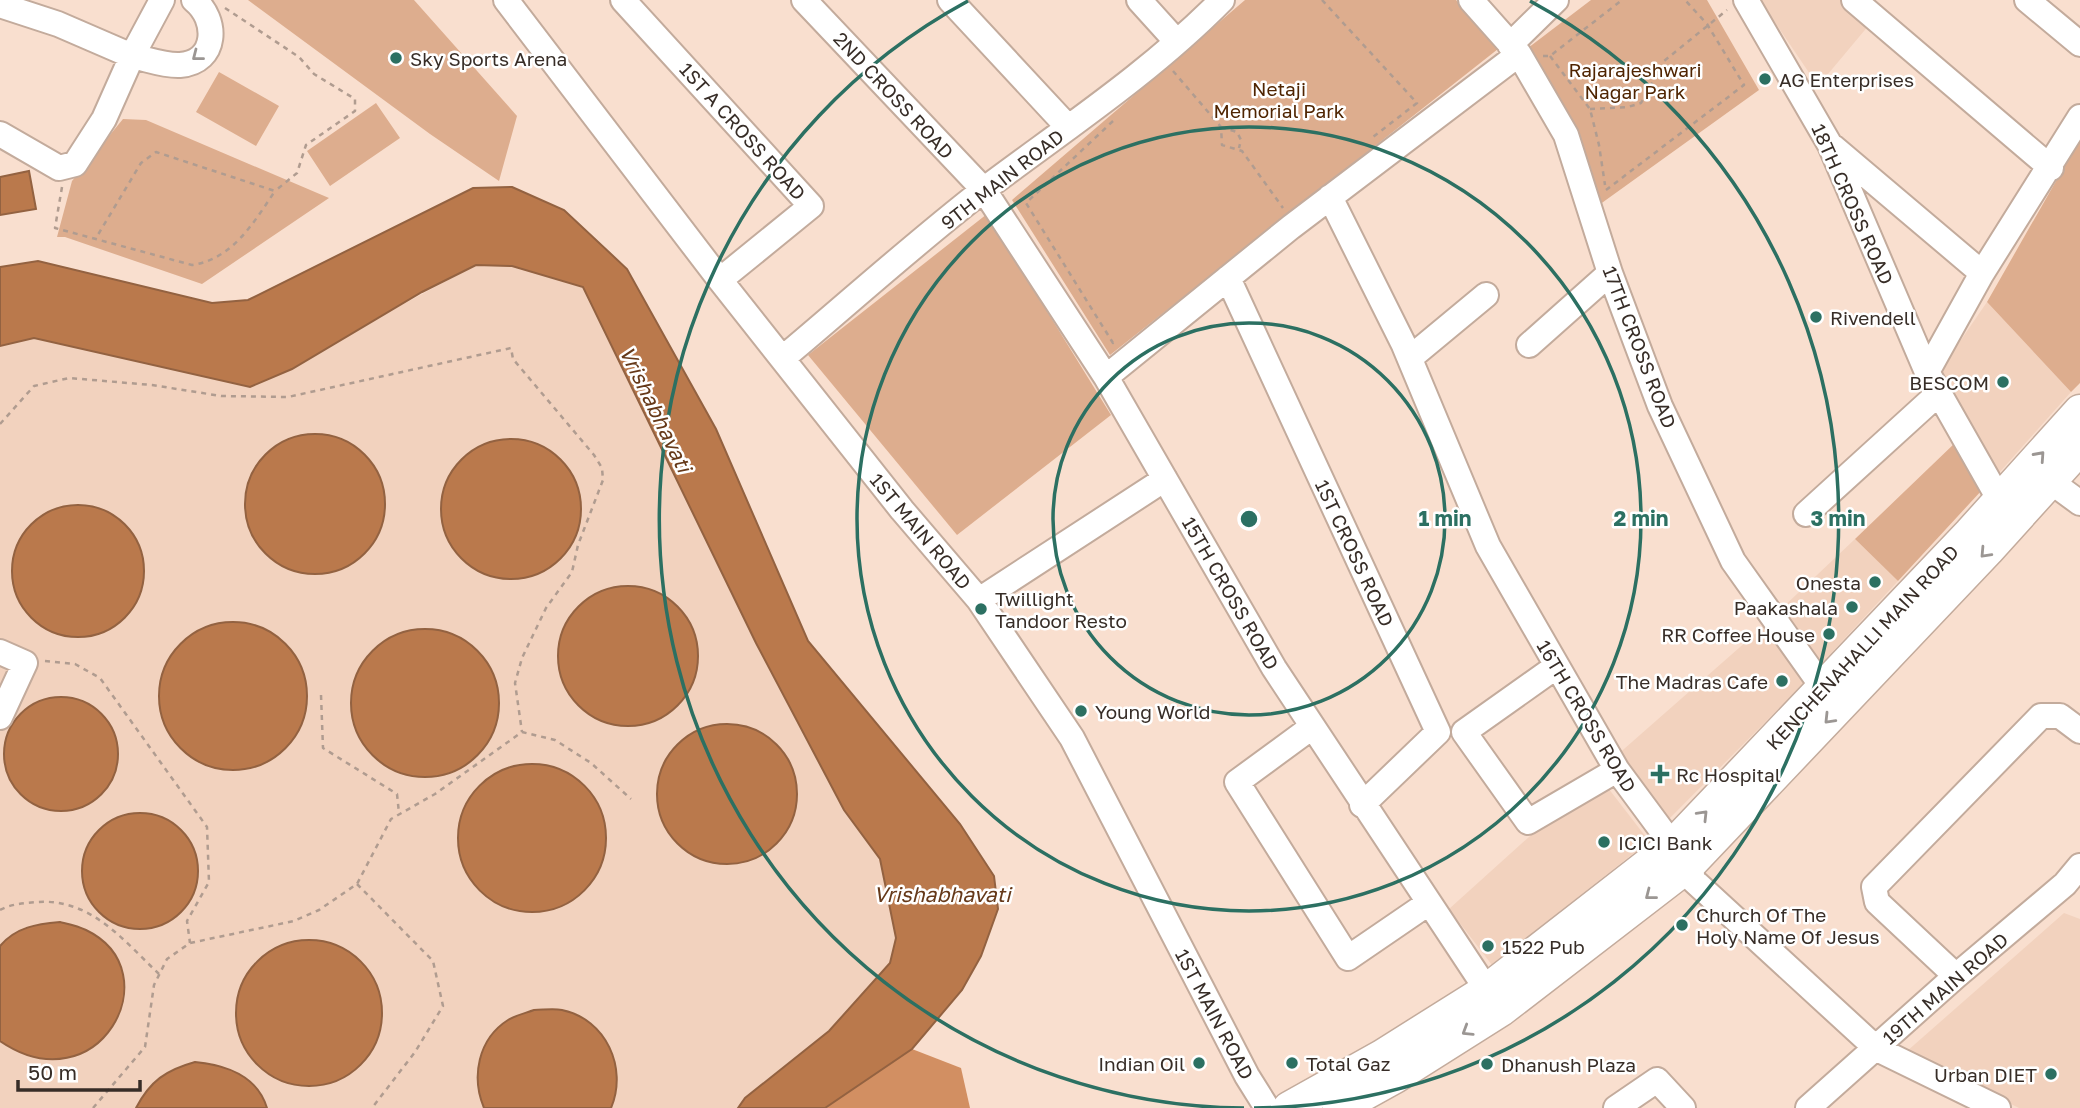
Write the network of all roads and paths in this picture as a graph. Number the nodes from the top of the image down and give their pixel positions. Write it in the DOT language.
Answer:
graph roads {
  1 [pos="162,0"];
  2 [pos="506,0"];
  3 [pos="623,0"];
  4 [pos="804,0"];
  5 [pos="950,0"];
  6 [pos="1139,0"];
  7 [pos="1222,0"];
  8 [pos="1322,0"];
  9 [pos="1471,0"];
  10 [pos="1556,0"];
  11 [pos="1622,0"];
  12 [pos="1685,0"];
  13 [pos="1854,0"];
  14 [pos="2027,0"];
  15 [pos="1740,3"];
  16 [pos="198,4"];
  17 [pos="0,5"];
  18 [pos="1707,24"];
  19 [pos="1177,42"];
  20 [pos="2080,44"];
  21 [pos="1515,49"];
  22 [pos="132,55"];
  23 [pos="1171,68"];
  24 [pos="1590,109"];
  25 [pos="1120,116"];
  26 [pos="2080,117"];
  27 [pos="1068,127"];
  28 [pos="1221,127"];
  29 [pos="0,134"];
  30 [pos="1363,145"];
  31 [pos="1830,145"];
  32 [pos="1239,148"];
  33 [pos="65,166"];
  34 [pos="2051,168"];
  35 [pos="984,190"];
  36 [pos="275,191"];
  37 [pos="1330,197"];
  38 [pos="1283,208"];
  39 [pos="96,238"];
  40 [pos="1610,273"];
  41 [pos="1982,273"];
  42 [pos="1228,278"];
  43 [pos="720,281"];
  44 [pos="1486,295"];
  45 [pos="1124,334"];
  46 [pos="1529,345"];
  47 [pos="783,358"];
  48 [pos="1410,358"];
  49 [pos="1106,377"];
  50 [pos="1933,382"];
  51 [pos="2080,411"];
  52 [pos="0,425"];
  53 [pos="2080,448"];
  54 [pos="1165,479"];
  55 [pos="2050,481"];
  56 [pos="2080,503"];
  57 [pos="2006,512"];
  58 [pos="1806,514"];
  59 [pos="979,600"];
  60 [pos="0,652"];
  61 [pos="38,658"];
  62 [pos="1557,666"];
  63 [pos="1824,689"];
  64 [pos="321,695"];
  65 [pos="0,718"];
  66 [pos="1312,727"];
  67 [pos="2080,731"];
  68 [pos="522,732"];
  69 [pos="1617,770"];
  70 [pos="631,799"];
  71 [pos="1362,805"];
  72 [pos="399,813"];
  73 [pos="1680,856"];
  74 [pos="2075,880"];
  75 [pos="357,884"];
  76 [pos="1427,904"];
  77 [pos="0,911"];
  78 [pos="190,943"];
  79 [pos="159,974"];
  80 [pos="1956,975"];
  81 [pos="1486,990"];
  82 [pos="1877,1049"];
  83 [pos="93,1108"];
  84 [pos="372,1108"];
  85 [pos="1267,1108"];
  86 [pos="1289,1108"];
  87 [pos="1339,1108"];
  88 [pos="1616,1108"];
  89 [pos="1683,1108"];
  90 [pos="1808,1108"];
  91 [pos="1998,1108"];
  1 -- 22 [label="street"];
  2 -- 43 [label="street, 1ST MAIN ROAD"];
  3 -- 43 [label="street, 1ST A CROSS ROAD"];
  4 -- 35 [label="street, 2ND CROSS ROAD"];
  5 -- 27 [label="street"];
  6 -- 19 [label="street"];
  7 -- 19 [label="street, 9TH MAIN ROAD"];
  8 -- 30 [label="path"];
  9 -- 21 [label="street, 17TH CROSS ROAD"];
  10 -- 21 [label="street"];
  11 -- 24 [label="path"];
  12 -- 18 [label="path"];
  13 -- 34 [label="street"];
  14 -- 20 [label="street"];
  15 -- 18 [label="path"];
  15 -- 31 [label="street, 18TH CROSS ROAD"];
  16 -- 22 [label="street, one-way"];
  16 -- 36 [label="path"];
  17 -- 22 [label="street"];
  18 -- 24 [label="path"];
  18 -- 24 [label="path"];
  19 -- 27 [label="street, 9TH MAIN ROAD"];
  21 -- 37 [label="street"];
  21 -- 40 [label="street, 17TH CROSS ROAD"];
  22 -- 33 [label="street"];
  23 -- 28 [label="path"];
  25 -- 45 [label="path"];
  26 -- 34 [label="street"];
  27 -- 35 [label="street, 9TH MAIN ROAD"];
  28 -- 32 [label="path"];
  28 -- 32 [label="path"];
  29 -- 33 [label="street"];
  31 -- 41 [label="street"];
  31 -- 50 [label="street, 18TH CROSS ROAD"];
  32 -- 38 [label="path"];
  33 -- 39 [label="path"];
  34 -- 41 [label="street"];
  35 -- 47 [label="street, 9TH MAIN ROAD"];
  35 -- 49 [label="street, 15TH CROSS ROAD"];
  36 -- 39 [label="path"];
  36 -- 39 [label="path"];
  37 -- 42 [label="street"];
  37 -- 48 [label="street, 16TH CROSS ROAD"];
  40 -- 46 [label="street"];
  40 -- 63 [label="street, 17TH CROSS ROAD"];
  41 -- 50 [label="street"];
  42 -- 49 [label="street"];
  42 -- 71 [label="street, 1ST CROSS ROAD"];
  43 -- 47 [label="street, 1ST MAIN ROAD"];
  44 -- 48 [label="street"];
  47 -- 59 [label="street, 1ST MAIN ROAD"];
  48 -- 62 [label="street, 16TH CROSS ROAD"];
  49 -- 54 [label="street, 15TH CROSS ROAD"];
  50 -- 57 [label="street, 18TH CROSS ROAD"];
  50 -- 58 [label="street"];
  57 -- 51 [label="main road, KENCHENAHALLI MAIN ROAD, one-way"];
  52 -- 68 [label="path"];
  53 -- 55 [label="main road, KENCHENAHALLI MAIN ROAD"];
  54 -- 59 [label="street"];
  54 -- 66 [label="street, 15TH CROSS ROAD"];
  55 -- 56 [label="street"];
  55 -- 57 [label="main road, KENCHENAHALLI MAIN ROAD"];
  57 -- 63 [label="main road, KENCHENAHALLI MAIN ROAD"];
  57 -- 73 [label="main road, KENCHENAHALLI MAIN ROAD, one-way"];
  59 -- 85 [label="street, 1ST MAIN ROAD"];
  60 -- 65 [label="street"];
  61 -- 78 [label="path"];
  62 -- 69 [label="street, 16TH CROSS ROAD"];
  62 -- 69 [label="street"];
  73 -- 63 [label="main road, KENCHENAHALLI MAIN ROAD, one-way"];
  64 -- 72 [label="path"];
  66 -- 71 [label="street, 15TH CROSS ROAD"];
  66 -- 76 [label="street"];
  67 -- 80 [label="street"];
  68 -- 70 [label="path"];
  68 -- 72 [label="path"];
  69 -- 73 [label="street, 16TH CROSS ROAD"];
  71 -- 76 [label="street, 15TH CROSS ROAD"];
  72 -- 75 [label="path"];
  73 -- 81 [label="main road, KENCHENAHALLI MAIN ROAD"];
  73 -- 82 [label="street, 16TH CROSS ROAD"];
  73 -- 87 [label="main road, KENCHENAHALLI MAIN ROAD, one-way"];
  74 -- 80 [label="street, 19TH MAIN ROAD"];
  75 -- 78 [label="path"];
  75 -- 84 [label="path"];
  76 -- 81 [label="street, 15TH CROSS ROAD"];
  77 -- 79 [label="path"];
  78 -- 79 [label="path"];
  79 -- 83 [label="path"];
  80 -- 82 [label="street, 19TH MAIN ROAD"];
  81 -- 86 [label="main road, KENCHENAHALLI MAIN ROAD"];
  82 -- 90 [label="street, 19TH MAIN ROAD"];
  82 -- 91 [label="street, 16TH CROSS ROAD"];
  88 -- 89 [label="street"];
}
